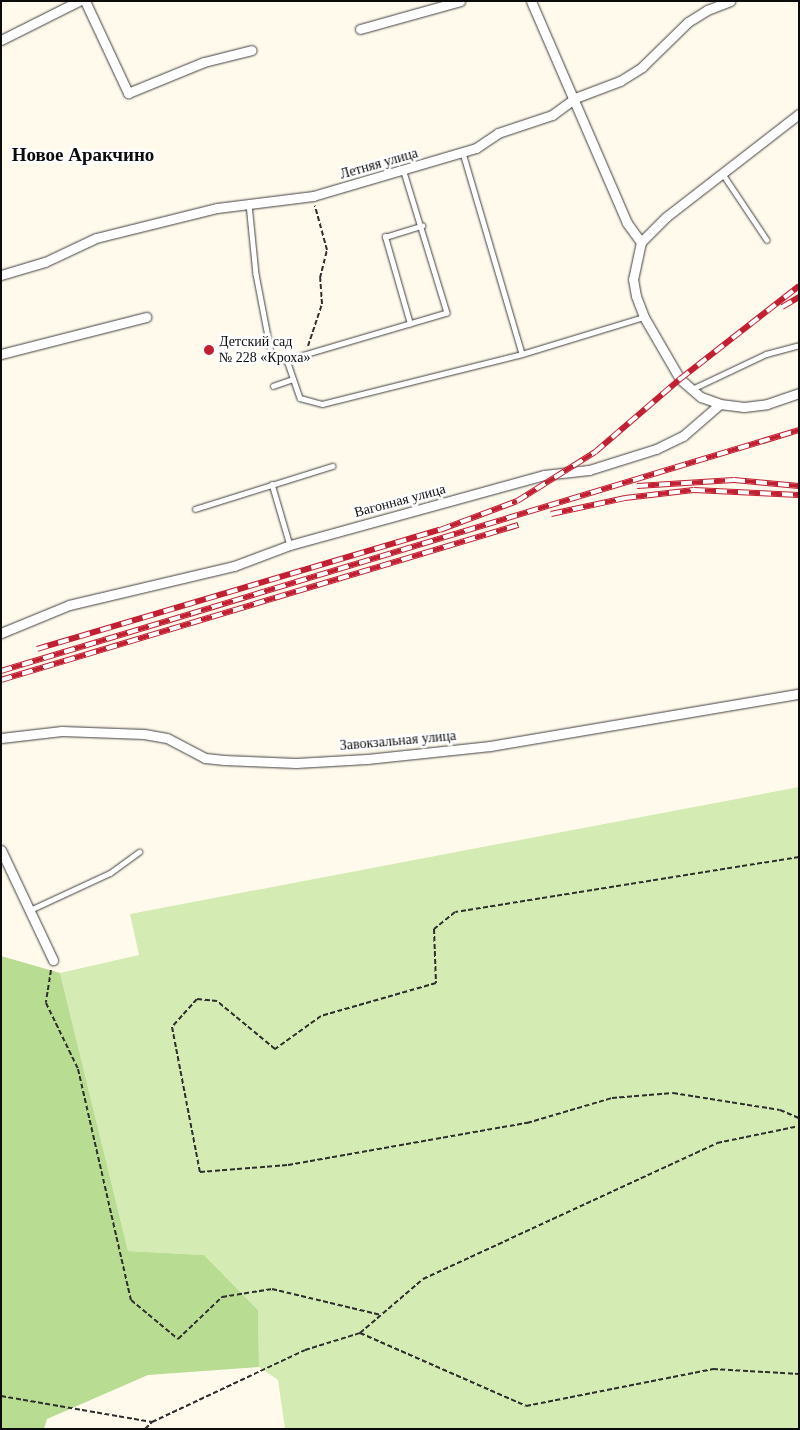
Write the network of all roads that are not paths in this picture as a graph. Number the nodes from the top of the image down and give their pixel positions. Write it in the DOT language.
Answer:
graph roads {
  1 [pos="79,1"];
  2 [pos="84,1"];
  3 [pos="460,1"];
  4 [pos="531,1"];
  5 [pos="730,1"];
  6 [pos="360,29"];
  7 [pos="1,40"];
  8 [pos="252,50"];
  9 [pos="575,98"];
  10 [pos="799,114"];
  11 [pos="463,153"];
  12 [pos="404,172"];
  13 [pos="723,174"];
  14 [pos="249,204"];
  15 [pos="422,226"];
  16 [pos="767,240"];
  17 [pos="641,242"];
  18 [pos="1,274"];
  19 [pos="146,317"];
  20 [pos="644,317"];
  21 [pos="410,324"];
  22 [pos="799,345"];
  23 [pos="1,354"];
  24 [pos="522,354"];
  25 [pos="287,360"];
  26 [pos="294,379"];
  27 [pos="273,386"];
  28 [pos="690,390"];
  29 [pos="799,393"];
  30 [pos="720,404"];
  31 [pos="332,466"];
  32 [pos="272,484"];
  33 [pos="195,510"];
  34 [pos="290,545"];
  35 [pos="1,633"];
  36 [pos="799,694"];
  37 [pos="1,738"];
  38 [pos="1,850"];
  39 [pos="139,852"];
  40 [pos="30,910"];
  41 [pos="53,960"];
  1 -- 7 [label="street"];
  2 -- 8 [label="street"];
  3 -- 6 [label="street"];
  4 -- 9 [label="street"];
  5 -- 9 [label="street, Летняя улица"];
  9 -- 11 [label="street, Летняя улица"];
  9 -- 17 [label="street"];
  10 -- 13 [label="street"];
  11 -- 12 [label="street, Летняя улица"];
  11 -- 24 [label="lane"];
  12 -- 14 [label="street, Летняя улица"];
  12 -- 15 [label="lane"];
  13 -- 16 [label="lane"];
  13 -- 17 [label="street"];
  14 -- 18 [label="street, Летняя улица"];
  14 -- 25 [label="lane"];
  15 -- 21 [label="lane"];
  15 -- 21 [label="lane"];
  17 -- 20 [label="street"];
  19 -- 23 [label="street"];
  20 -- 24 [label="lane"];
  20 -- 28 [label="street"];
  21 -- 25 [label="lane"];
  22 -- 28 [label="lane"];
  24 -- 26 [label="lane"];
  25 -- 26 [label="lane"];
  26 -- 27 [label="lane"];
  28 -- 30 [label="street"];
  29 -- 30 [label="street"];
  30 -- 34 [label="street, Вагонная улица"];
  31 -- 32 [label="lane"];
  32 -- 33 [label="lane"];
  32 -- 34 [label="lane"];
  34 -- 35 [label="street, Вагонная улица"];
  36 -- 37 [label="street, Завокзальная улица"];
  38 -- 40 [label="street"];
  39 -- 40 [label="lane"];
  40 -- 41 [label="street"];
}
